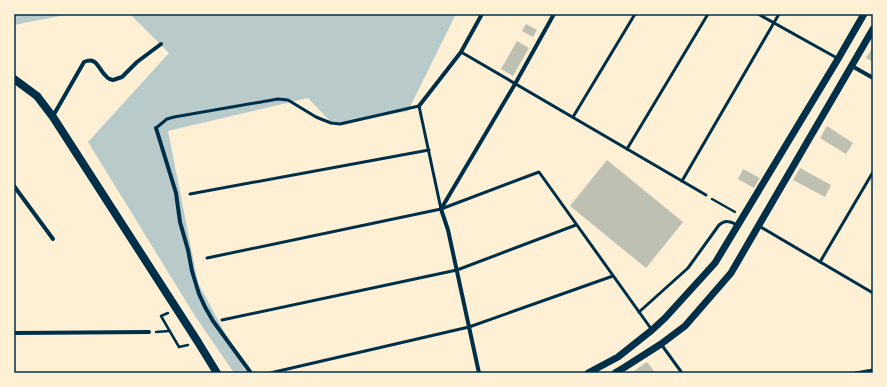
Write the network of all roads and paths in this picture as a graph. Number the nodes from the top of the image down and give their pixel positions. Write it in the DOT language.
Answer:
graph roads {
  1 [pos="482,14"];
  2 [pos="554,14"];
  3 [pos="635,14"];
  4 [pos="708,14"];
  5 [pos="758,14"];
  6 [pos="779,14"];
  7 [pos="864,14"];
  8 [pos="774,23"];
  9 [pos="873,29"];
  10 [pos="161,44"];
  11 [pos="461,52"];
  12 [pos="838,59"];
  13 [pos="852,66"];
  14 [pos="873,78"];
  15 [pos="14,79"];
  16 [pos="515,84"];
  17 [pos="419,106"];
  18 [pos="53,116"];
  19 [pos="573,117"];
  20 [pos="156,128"];
  21 [pos="627,149"];
  22 [pos="429,150"];
  23 [pos="873,172"];
  24 [pos="682,181"];
  25 [pos="14,186"];
  26 [pos="190,194"];
  27 [pos="706,195"];
  28 [pos="718,202"];
  29 [pos="441,208"];
  30 [pos="743,217"];
  31 [pos="576,225"];
  32 [pos="738,225"];
  33 [pos="759,226"];
  34 [pos="53,239"];
  35 [pos="207,258"];
  36 [pos="820,262"];
  37 [pos="457,270"];
  38 [pos="613,276"];
  39 [pos="873,293"];
  40 [pos="639,312"];
  41 [pos="222,320"];
  42 [pos="164,321"];
  43 [pos="469,327"];
  44 [pos="652,330"];
  45 [pos="169,331"];
  46 [pos="149,332"];
  47 [pos="14,333"];
  48 [pos="198,342"];
  49 [pos="661,344"];
  50 [pos="873,370"];
  51 [pos="217,373"];
  52 [pos="250,373"];
  53 [pos="270,373"];
  54 [pos="479,373"];
  55 [pos="588,373"];
  56 [pos="615,373"];
  57 [pos="682,373"];
  58 [pos="856,373"];
  1 -- 11 [label="street"];
  2 -- 16 [label="street"];
  3 -- 19 [label="lane"];
  4 -- 21 [label="lane"];
  5 -- 8 [label="lane"];
  6 -- 8 [label="lane"];
  7 -- 12 [label="street"];
  8 -- 12 [label="lane"];
  8 -- 24 [label="lane"];
  9 -- 13 [label="street"];
  10 -- 18 [label="street"];
  11 -- 16 [label="lane"];
  11 -- 17 [label="street"];
  12 -- 30 [label="street"];
  13 -- 14 [label="street"];
  13 -- 33 [label="street"];
  15 -- 18 [label="main road"];
  16 -- 19 [label="lane"];
  16 -- 29 [label="street"];
  17 -- 20 [label="lane"];
  17 -- 22 [label="lane"];
  18 -- 48 [label="main road"];
  19 -- 21 [label="lane"];
  20 -- 52 [label="street"];
  21 -- 24 [label="lane"];
  22 -- 26 [label="lane"];
  22 -- 29 [label="lane"];
  23 -- 36 [label="lane"];
  24 -- 27 [label="lane"];
  25 -- 34 [label="street"];
  28 -- 30 [label="path"];
  29 -- 31 [label="lane"];
  29 -- 35 [label="lane"];
  29 -- 37 [label="street"];
  30 -- 32 [label="street"];
  31 -- 37 [label="lane"];
  31 -- 38 [label="lane"];
  32 -- 40 [label="lane"];
  32 -- 44 [label="street"];
  33 -- 36 [label="lane"];
  33 -- 49 [label="street"];
  36 -- 39 [label="lane"];
  37 -- 41 [label="lane"];
  37 -- 43 [label="street"];
  38 -- 40 [label="lane"];
  38 -- 43 [label="lane"];
  40 -- 44 [label="lane"];
  42 -- 45 [label="path"];
  43 -- 53 [label="lane"];
  43 -- 54 [label="street"];
  44 -- 55 [label="street"];
  45 -- 46 [label="path"];
  45 -- 48 [label="path"];
  46 -- 47 [label="street"];
  48 -- 51 [label="main road"];
  49 -- 56 [label="street"];
  49 -- 57 [label="lane"];
  50 -- 58 [label="lane"];
}
